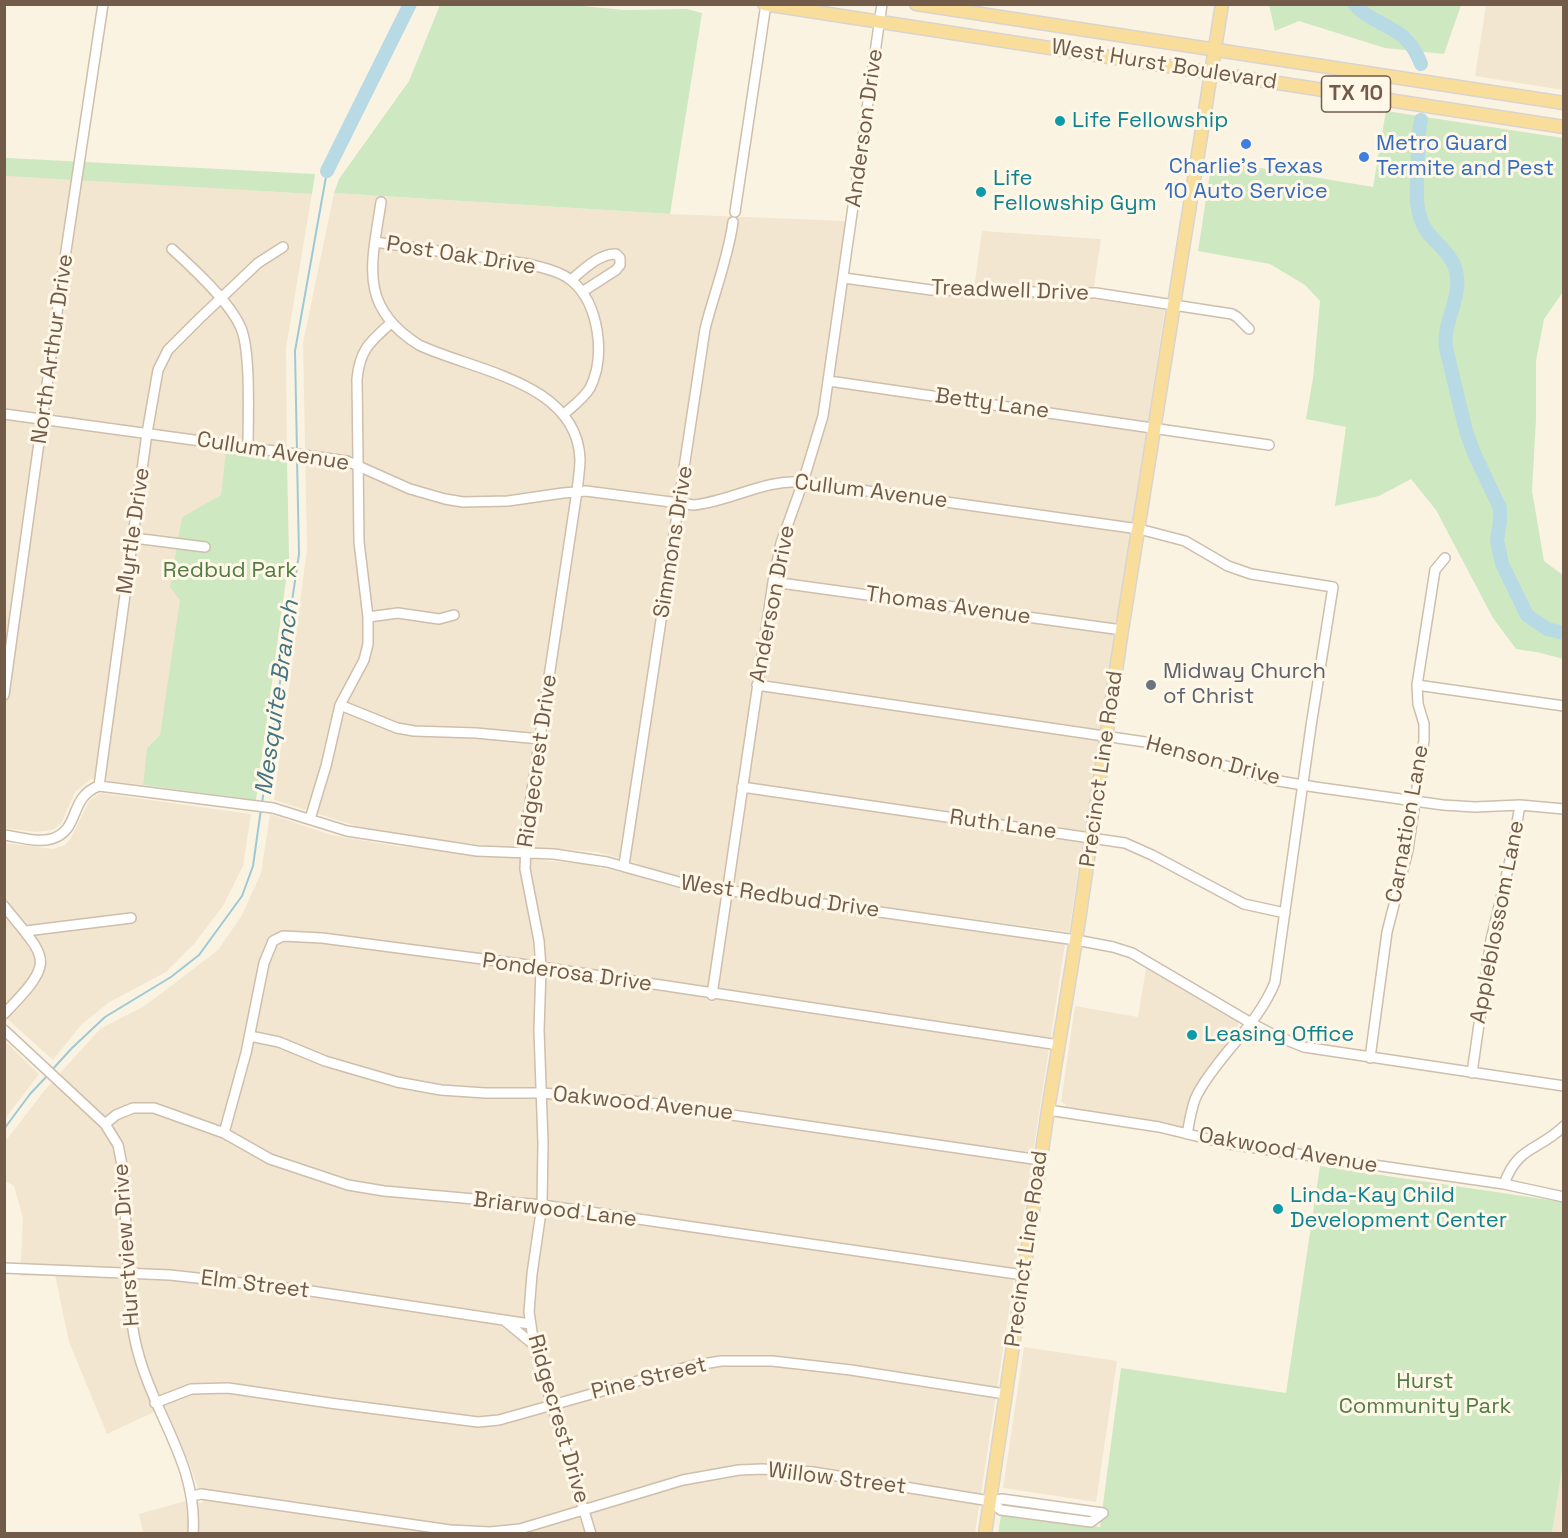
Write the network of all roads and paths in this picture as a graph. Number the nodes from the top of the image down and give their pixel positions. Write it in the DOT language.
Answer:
graph roads {
  1 [pos="104,4"];
  2 [pos="882,4"];
  3 [pos="916,4"];
  4 [pos="1222,4"];
  5 [pos="765,5"];
  6 [pos="880,22"];
  7 [pos="1215,50"];
  8 [pos="1212,73"];
  9 [pos="1563,103"];
  10 [pos="1563,127"];
  11 [pos="381,202"];
  12 [pos="735,212"];
  13 [pos="733,222"];
  14 [pos="375,242"];
  15 [pos="283,248"];
  16 [pos="172,249"];
  17 [pos="844,278"];
  18 [pos="571,280"];
  19 [pos="582,292"];
  20 [pos="220,298"];
  21 [pos="1176,304"];
  22 [pos="391,323"];
  23 [pos="1249,329"];
  24 [pos="829,381"];
  25 [pos="4,414"];
  26 [pos="564,414"];
  27 [pos="43,419"];
  28 [pos="1156,428"];
  29 [pos="147,433"];
  30 [pos="1269,445"];
  31 [pos="248,447"];
  32 [pos="358,465"];
  33 [pos="803,482"];
  34 [pos="577,491"];
  35 [pos="679,504"];
  36 [pos="1139,529"];
  37 [pos="134,538"];
  38 [pos="205,547"];
  39 [pos="1445,558"];
  40 [pos="773,582"];
  41 [pos="454,615"];
  42 [pos="368,617"];
  43 [pos="1122,630"];
  44 [pos="757,685"];
  45 [pos="1417,686"];
  46 [pos="4,695"];
  47 [pos="340,705"];
  48 [pos="1563,706"];
  49 [pos="1107,735"];
  50 [pos="540,739"];
  51 [pos="1302,784"];
  52 [pos="99,786"];
  53 [pos="742,787"];
  54 [pos="1415,801"];
  55 [pos="1520,805"];
  56 [pos="1563,809"];
  57 [pos="310,819"];
  58 [pos="4,835"];
  59 [pos="1092,837"];
  60 [pos="525,854"];
  61 [pos="624,865"];
  62 [pos="727,890"];
  63 [pos="4,906"];
  64 [pos="1285,914"];
  65 [pos="131,918"];
  66 [pos="26,931"];
  67 [pos="1076,940"];
  68 [pos="541,968"];
  69 [pos="712,994"];
  70 [pos="4,1014"];
  71 [pos="1251,1023"];
  72 [pos="4,1030"];
  73 [pos="250,1036"];
  74 [pos="1059,1045"];
  75 [pos="1370,1058"];
  76 [pos="1472,1073"];
  77 [pos="1563,1086"];
  78 [pos="542,1093"];
  79 [pos="1048,1110"];
  80 [pos="105,1124"];
  81 [pos="1563,1126"];
  82 [pos="224,1133"];
  83 [pos="1187,1134"];
  84 [pos="1040,1160"];
  85 [pos="1504,1184"];
  86 [pos="1563,1197"];
  87 [pos="542,1205"];
  88 [pos="4,1268"];
  89 [pos="128,1272"];
  90 [pos="1023,1275"];
  91 [pos="503,1320"];
  92 [pos="530,1324"];
  93 [pos="534,1345"];
  94 [pos="1005,1394"];
  95 [pos="155,1403"];
  96 [pos="552,1405"];
  97 [pos="192,1496"];
  98 [pos="990,1501"];
  99 [pos="584,1509"];
  100 [pos="193,1533"];
  101 [pos="591,1533"];
  102 [pos="985,1533"];
  1 -- 27 [label="street, North Arthur Drive"];
  2 -- 6 [label="street, Anderson Drive"];
  3 -- 7 [label="main road, West Hurst Boulevard / TX 10"];
  4 -- 7 [label="main road, Precinct Line Road"];
  5 -- 6 [label="main road, West Hurst Boulevard / TX 10"];
  5 -- 12 [label="street"];
  6 -- 8 [label="main road, West Hurst Boulevard / TX 10"];
  6 -- 17 [label="street, Anderson Drive"];
  7 -- 8 [label="main road, Precinct Line Road"];
  7 -- 9 [label="main road, West Hurst Boulevard / TX 10"];
  8 -- 10 [label="main road, West Hurst Boulevard / TX 10"];
  8 -- 21 [label="main road, Precinct Line Road"];
  11 -- 14 [label="street, Ridgecrest Drive"];
  13 -- 35 [label="street, Simmons Drive"];
  14 -- 18 [label="street, Post Oak Drive"];
  14 -- 22 [label="street, Ridgecrest Drive"];
  15 -- 20 [label="street, Myrtle Drive"];
  16 -- 20 [label="street"];
  17 -- 21 [label="street, Treadwell Drive"];
  17 -- 24 [label="street, Anderson Drive"];
  18 -- 19 [label="street, Post Oak Drive"];
  18 -- 19 [label="street"];
  19 -- 26 [label="street, Post Oak Drive"];
  20 -- 29 [label="street, Myrtle Drive"];
  20 -- 31 [label="street"];
  21 -- 23 [label="street, Treadwell Drive"];
  21 -- 28 [label="main road, Precinct Line Road"];
  22 -- 26 [label="street, Ridgecrest Drive"];
  22 -- 32 [label="street"];
  24 -- 28 [label="street, Betty Lane"];
  24 -- 33 [label="street, Anderson Drive"];
  25 -- 27 [label="street, Cullum Avenue"];
  26 -- 34 [label="street, Ridgecrest Drive"];
  27 -- 29 [label="street, Cullum Avenue"];
  27 -- 46 [label="street, North Arthur Drive"];
  28 -- 30 [label="street, Betty Lane"];
  28 -- 36 [label="main road, Precinct Line Road"];
  29 -- 31 [label="street, Cullum Avenue"];
  29 -- 37 [label="street, Myrtle Drive"];
  31 -- 32 [label="street, Cullum Avenue"];
  32 -- 34 [label="street, Cullum Avenue"];
  32 -- 42 [label="street"];
  33 -- 35 [label="street, Cullum Avenue"];
  33 -- 36 [label="street, Cullum Avenue"];
  33 -- 40 [label="street, Anderson Drive"];
  34 -- 35 [label="street, Cullum Avenue"];
  34 -- 50 [label="street, Ridgecrest Drive"];
  35 -- 61 [label="street, Simmons Drive"];
  36 -- 43 [label="main road, Precinct Line Road"];
  36 -- 51 [label="street, Cullum Avenue"];
  37 -- 38 [label="street"];
  37 -- 52 [label="street, Myrtle Drive"];
  39 -- 45 [label="street, Carnation Lane"];
  40 -- 43 [label="street, Thomas Avenue"];
  40 -- 44 [label="street, Anderson Drive"];
  41 -- 42 [label="street"];
  42 -- 47 [label="street"];
  43 -- 49 [label="main road, Precinct Line Road"];
  44 -- 49 [label="street, Henson Drive"];
  44 -- 53 [label="street, Anderson Drive"];
  45 -- 48 [label="street"];
  45 -- 54 [label="street, Carnation Lane"];
  47 -- 50 [label="street"];
  47 -- 57 [label="street"];
  49 -- 51 [label="street, Henson Drive"];
  49 -- 59 [label="main road, Precinct Line Road"];
  50 -- 60 [label="street, Ridgecrest Drive"];
  51 -- 54 [label="street, Henson Drive"];
  51 -- 64 [label="street"];
  52 -- 57 [label="street, West Redbud Drive"];
  52 -- 58 [label="street"];
  53 -- 59 [label="street, Ruth Lane"];
  53 -- 62 [label="street, Anderson Drive"];
  54 -- 55 [label="street, Henson Drive"];
  54 -- 75 [label="street, Carnation Lane"];
  55 -- 56 [label="street, Henson Drive"];
  55 -- 76 [label="street, Appleblossom Lane"];
  57 -- 60 [label="street, West Redbud Drive"];
  59 -- 64 [label="street, Ruth Lane"];
  59 -- 67 [label="main road, Precinct Line Road"];
  60 -- 61 [label="street, West Redbud Drive"];
  60 -- 68 [label="street, Ridgecrest Drive"];
  61 -- 62 [label="street, West Redbud Drive"];
  62 -- 67 [label="street, West Redbud Drive"];
  62 -- 69 [label="street, Anderson Drive"];
  63 -- 66 [label="street"];
  64 -- 71 [label="street"];
  65 -- 66 [label="street"];
  66 -- 70 [label="street"];
  67 -- 71 [label="street, West Redbud Drive"];
  67 -- 74 [label="main road, Precinct Line Road"];
  68 -- 69 [label="street, Ponderosa Drive"];
  68 -- 73 [label="street, Ponderosa Drive"];
  68 -- 78 [label="street, Ridgecrest Drive"];
  69 -- 74 [label="street, Ponderosa Drive"];
  71 -- 75 [label="street, West Redbud Drive"];
  71 -- 83 [label="street"];
  72 -- 80 [label="street, Hurstview Drive"];
  73 -- 78 [label="street, Oakwood Avenue"];
  73 -- 82 [label="street, Ponderosa Drive"];
  74 -- 79 [label="main road, Precinct Line Road"];
  75 -- 76 [label="street, West Redbud Drive"];
  76 -- 77 [label="street, West Redbud Drive"];
  78 -- 84 [label="street, Oakwood Avenue"];
  78 -- 87 [label="street, Ridgecrest Drive"];
  79 -- 83 [label="street, Oakwood Avenue"];
  79 -- 84 [label="main road, Precinct Line Road"];
  80 -- 82 [label="street, Briarwood Lane"];
  80 -- 89 [label="street, Hurstview Drive"];
  81 -- 85 [label="street"];
  82 -- 87 [label="street, Briarwood Lane"];
  83 -- 85 [label="street, Oakwood Avenue"];
  84 -- 90 [label="main road, Precinct Line Road"];
  85 -- 86 [label="street, Oakwood Avenue"];
  87 -- 90 [label="street, Briarwood Lane"];
  87 -- 92 [label="street, Ridgecrest Drive"];
  88 -- 89 [label="street, Elm Street"];
  89 -- 91 [label="street, Elm Street"];
  89 -- 95 [label="street, Hurstview Drive"];
  90 -- 94 [label="main road, Precinct Line Road"];
  91 -- 92 [label="street, Elm Street"];
  91 -- 93 [label="street"];
  92 -- 93 [label="street, Ridgecrest Drive"];
  93 -- 96 [label="street, Ridgecrest Drive"];
  94 -- 96 [label="street, Pine Street"];
  94 -- 98 [label="main road, Precinct Line Road"];
  95 -- 96 [label="street, Pine Street"];
  95 -- 97 [label="street, Hurstview Drive"];
  96 -- 99 [label="street, Ridgecrest Drive"];
  97 -- 99 [label="street, Willow Street"];
  97 -- 100 [label="street, Hurstview Drive"];
  98 -- 98 [label="street, Willow Street"];
  98 -- 99 [label="street, Willow Street"];
  98 -- 102 [label="main road, Precinct Line Road"];
  99 -- 101 [label="street, Ridgecrest Drive"];
}
